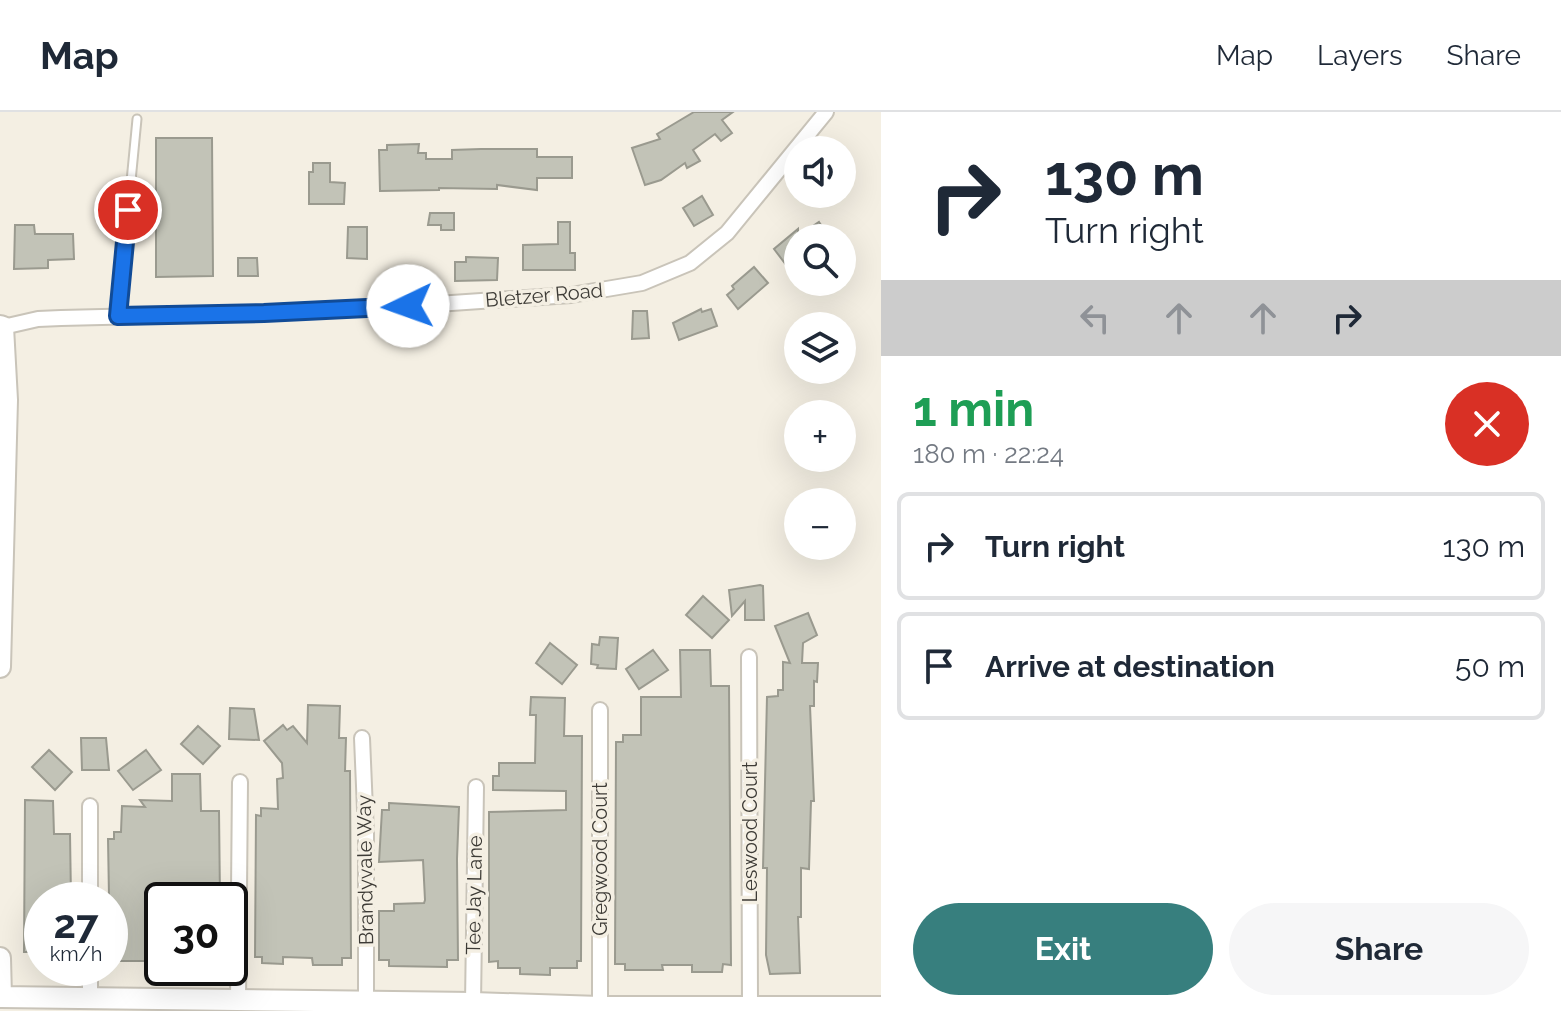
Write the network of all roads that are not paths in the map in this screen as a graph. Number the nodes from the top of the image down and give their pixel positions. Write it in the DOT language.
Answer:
graph roads {
  1 [pos="826,112"];
  2 [pos="137,119"];
  3 [pos="118,316"];
  4 [pos="1,326"];
  5 [pos="2,545"];
  6 [pos="749,657"];
  7 [pos="0,667"];
  8 [pos="600,710"];
  9 [pos="362,738"];
  10 [pos="240,782"];
  11 [pos="476,787"];
  12 [pos="90,806"];
  13 [pos="90,882"];
  14 [pos="0,958"];
  15 [pos="90,986"];
  16 [pos="0,997"];
  17 [pos="90,998"];
  18 [pos="238,1000"];
  19 [pos="366,1002"];
  20 [pos="473,1003"];
  21 [pos="600,1007"];
  22 [pos="750,1007"];
  23 [pos="881,1007"];
  24 [pos="1,1011"];
  1 -- 3 [label="street, Bletzer Road"];
  2 -- 3 [label="lane"];
  3 -- 4 [label="street, Bletzer Road"];
  4 -- 5 [label="street, Bletzer Road"];
  5 -- 7 [label="street, Bletzer Road"];
  6 -- 22 [label="street, Leswood Court"];
  8 -- 21 [label="street, Gregwood Court"];
  9 -- 19 [label="street, Brandyvale Way"];
  10 -- 18 [label="street"];
  11 -- 20 [label="street, Tee Jay Lane"];
  12 -- 13 [label="street"];
  14 -- 16 [label="street"];
  15 -- 17 [label="street"];
  16 -- 17 [label="street"];
  16 -- 24 [label="street"];
  17 -- 18 [label="street"];
  18 -- 19 [label="street"];
  19 -- 20 [label="street"];
  20 -- 21 [label="street"];
  21 -- 22 [label="street"];
  22 -- 23 [label="street"];
}
